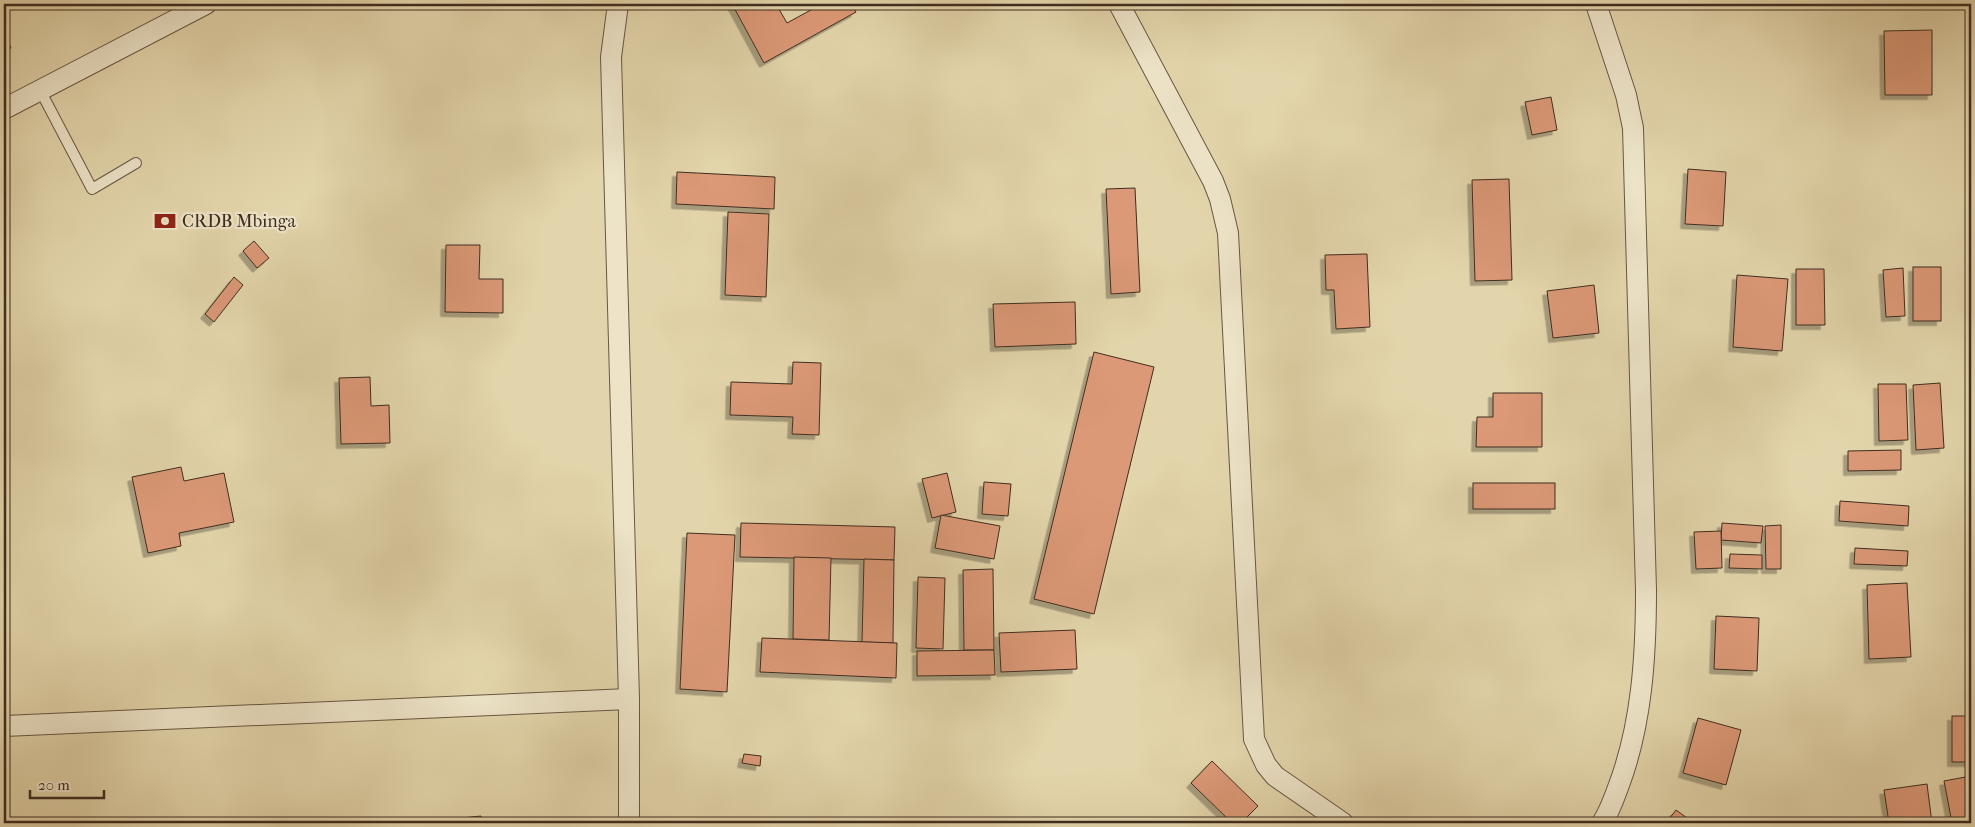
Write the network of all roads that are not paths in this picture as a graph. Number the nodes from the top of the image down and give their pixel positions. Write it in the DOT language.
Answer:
graph roads {
  1 [pos="206,4"];
  2 [pos="618,4"];
  3 [pos="1119,4"];
  4 [pos="1596,4"];
  5 [pos="40,90"];
  6 [pos="4,109"];
  7 [pos="136,163"];
  8 [pos="629,699"];
  9 [pos="4,726"];
  10 [pos="629,823"];
  11 [pos="1343,823"];
  12 [pos="1602,823"];
  1 -- 5 [label="street"];
  2 -- 8 [label="street"];
  3 -- 11 [label="street"];
  4 -- 12 [label="street"];
  5 -- 6 [label="street"];
  5 -- 7 [label="lane"];
  8 -- 9 [label="street"];
  8 -- 10 [label="street"];
}
